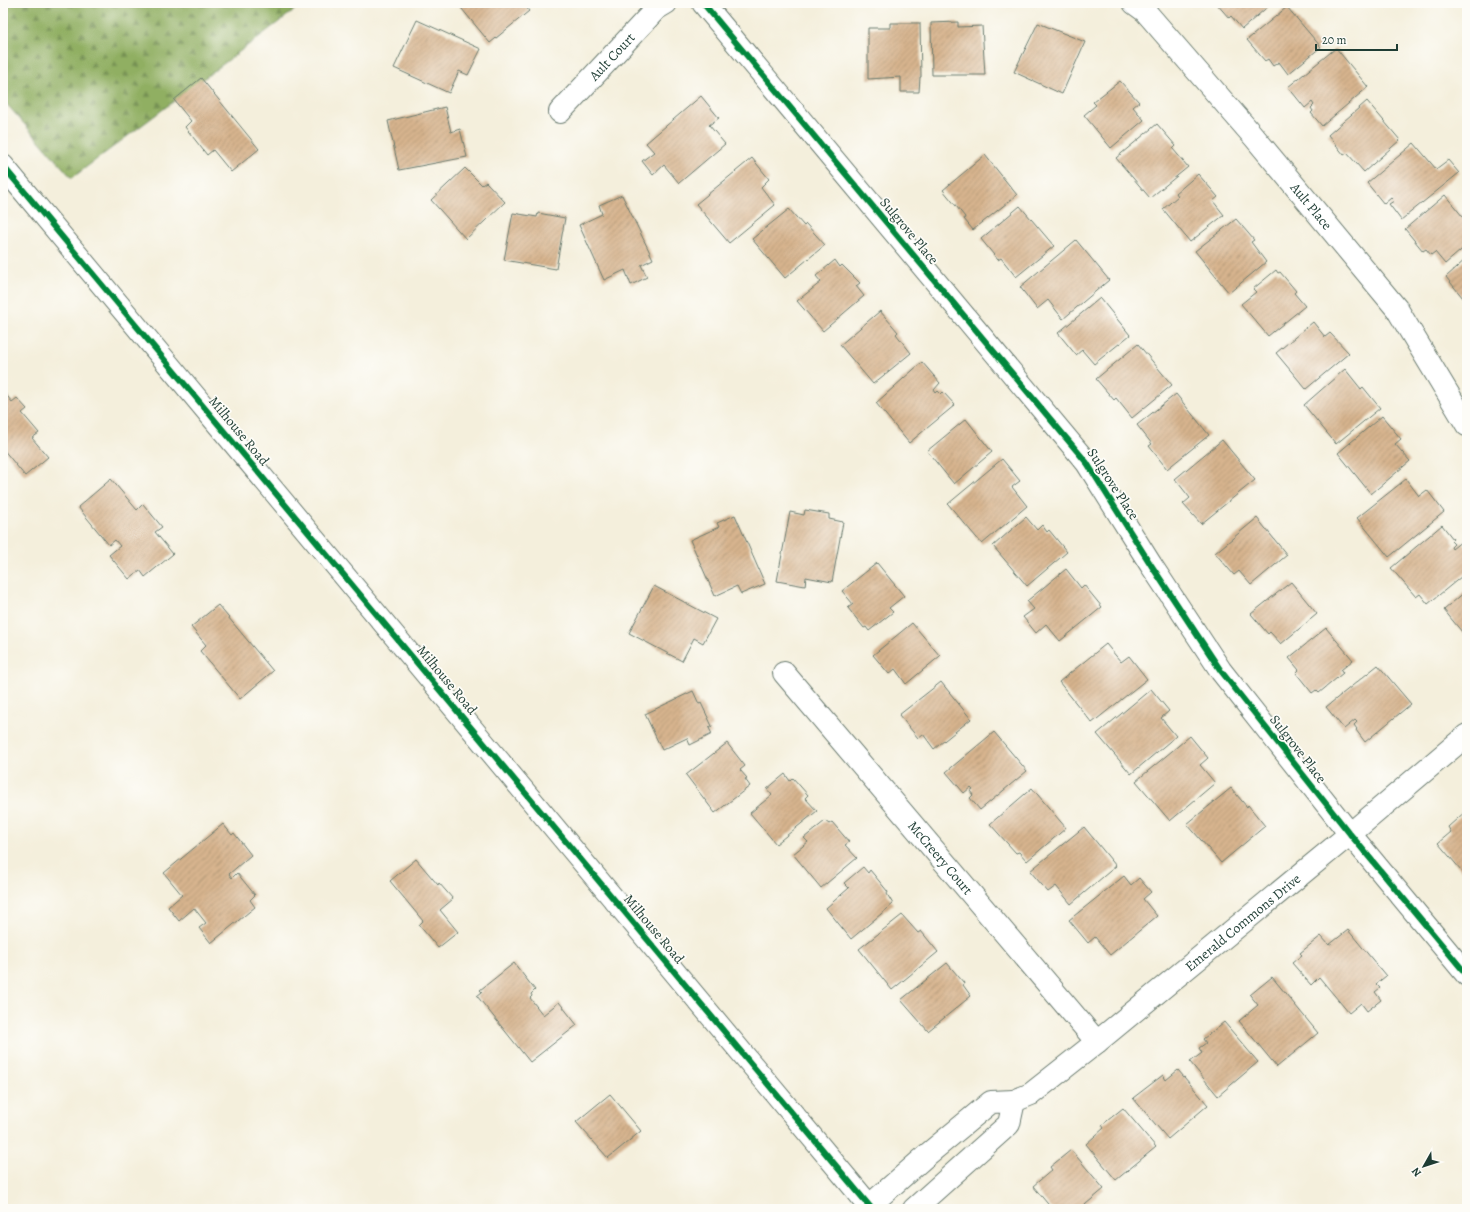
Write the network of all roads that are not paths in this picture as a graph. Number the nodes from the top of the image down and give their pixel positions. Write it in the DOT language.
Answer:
graph roads {
  1 [pos="666,3"];
  2 [pos="703,3"];
  3 [pos="1134,3"];
  4 [pos="560,112"];
  5 [pos="3,166"];
  6 [pos="1467,425"];
  7 [pos="784,673"];
  8 [pos="1467,735"];
  9 [pos="1350,834"];
  10 [pos="1467,975"];
  11 [pos="1097,1042"];
  12 [pos="1014,1101"];
  13 [pos="870,1207"];
  14 [pos="914,1209"];
  1 -- 4 [label="street, Ault Court"];
  2 -- 9 [label="street, Sulgrove Place"];
  3 -- 6 [label="street, Ault Place"];
  5 -- 13 [label="street, Milhouse Road"];
  7 -- 11 [label="street, McCreery Court"];
  8 -- 9 [label="street, Emerald Commons Drive"];
  9 -- 10 [label="street, Sulgrove Place"];
  9 -- 11 [label="street, Emerald Commons Drive"];
  11 -- 12 [label="street, Emerald Commons Drive"];
  12 -- 13 [label="street"];
  12 -- 14 [label="street"];
}
